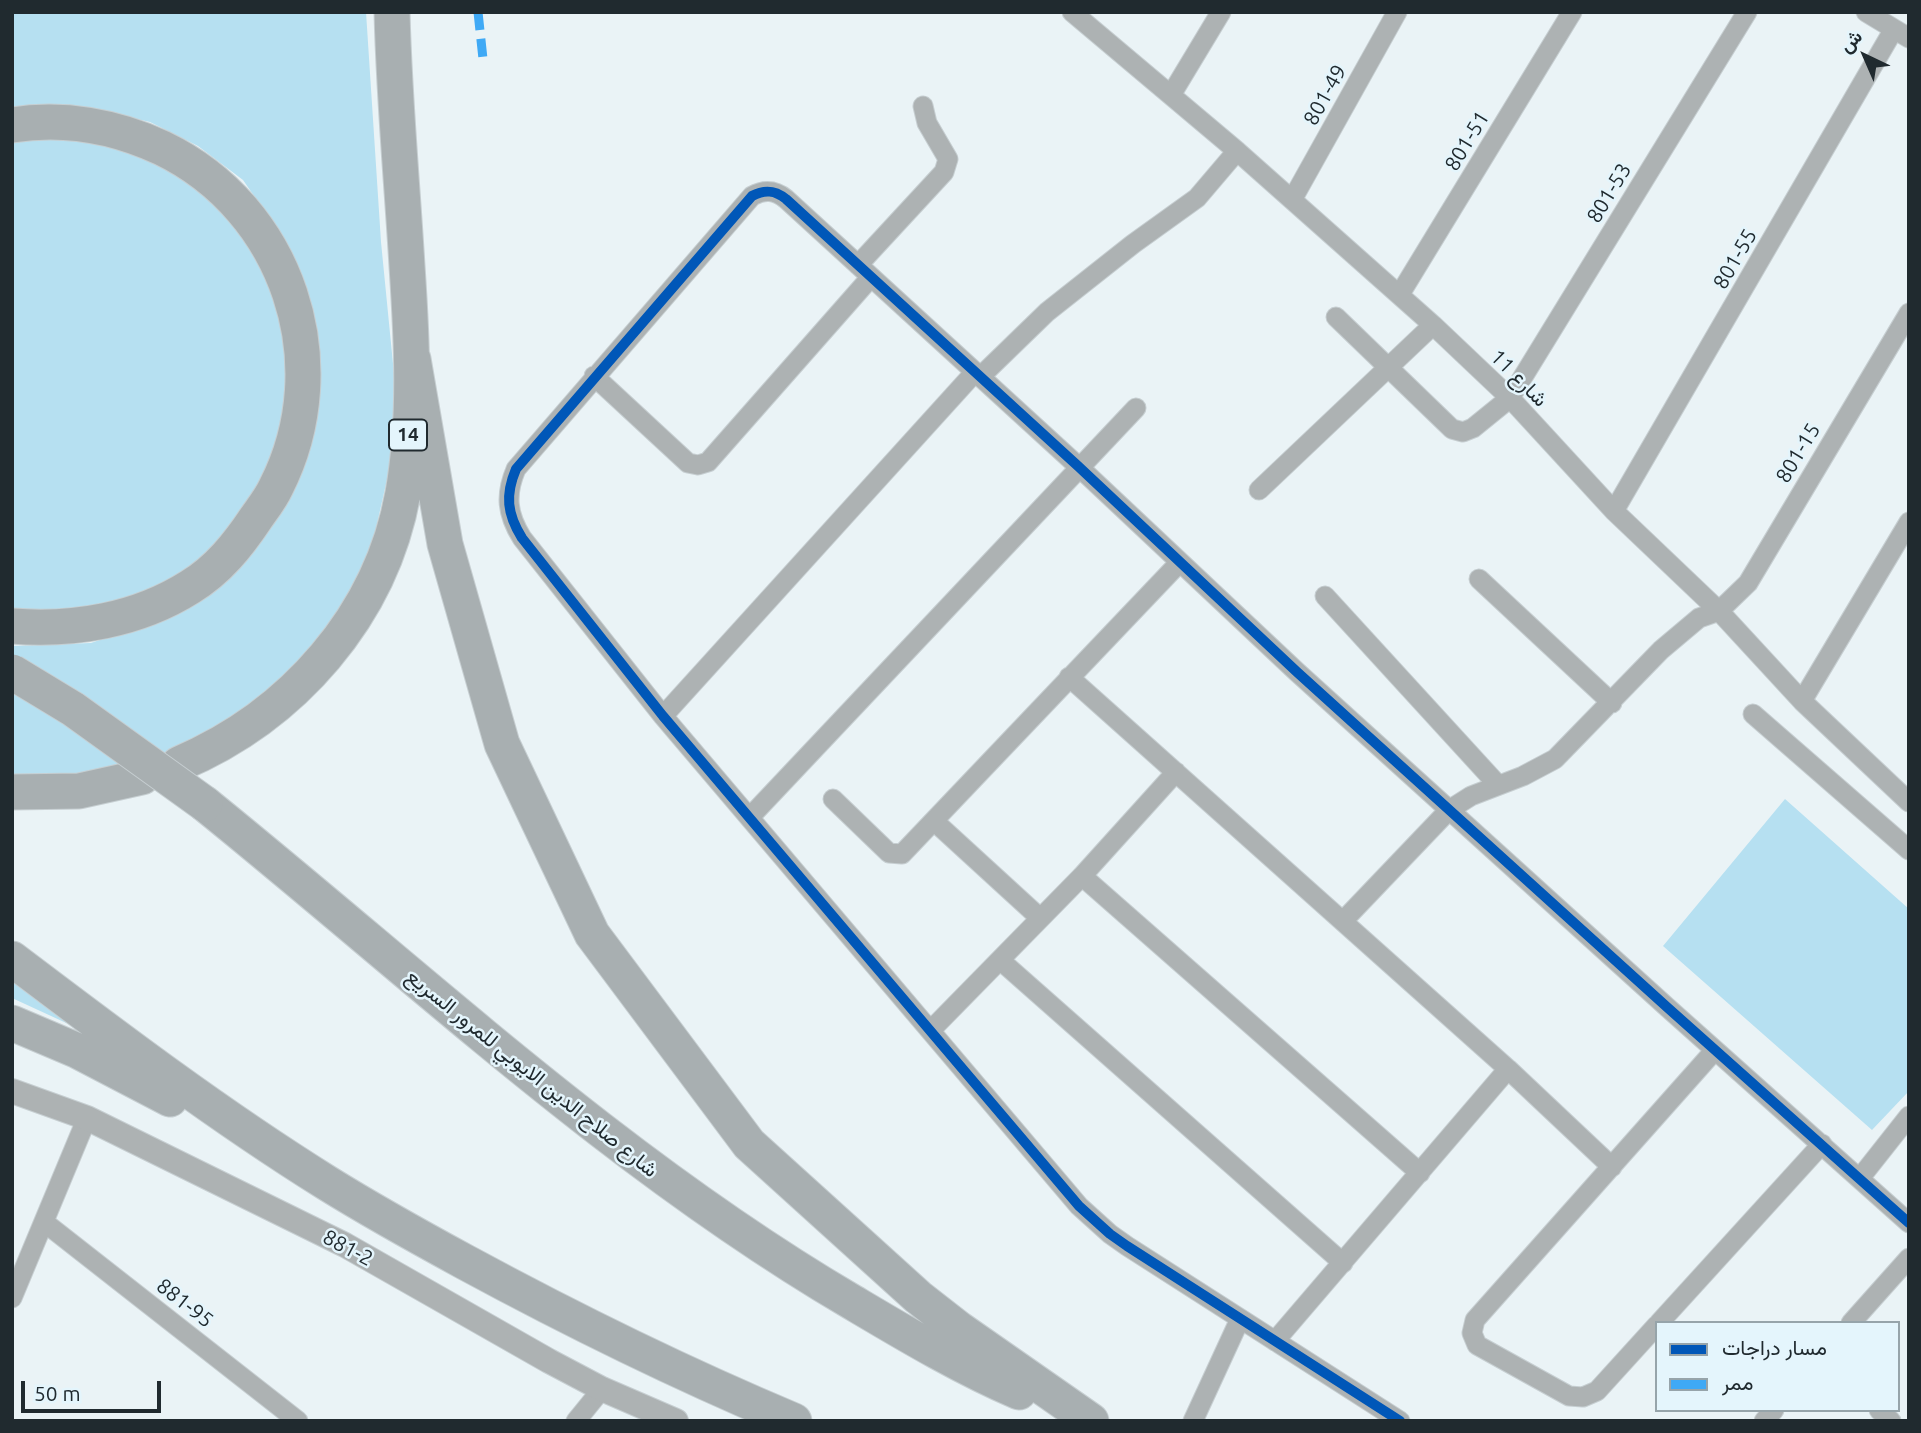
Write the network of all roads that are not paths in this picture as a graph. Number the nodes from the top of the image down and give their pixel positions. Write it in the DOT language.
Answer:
graph roads {
  1 [pos="393,12"];
  2 [pos="1072,12"];
  3 [pos="1221,12"];
  4 [pos="1398,12"];
  5 [pos="1572,12"];
  6 [pos="1747,12"];
  7 [pos="1866,12"];
  8 [pos="1901,34"];
  9 [pos="1171,95"];
  10 [pos="923,106"];
  11 [pos="12,125"];
  12 [pos="1237,151"];
  13 [pos="1292,200"];
  14 [pos="865,271"];
  15 [pos="1400,294"];
  16 [pos="1909,313"];
  17 [pos="1336,317"];
  18 [pos="1433,325"];
  19 [pos="413,359"];
  20 [pos="1388,367"];
  21 [pos="977,375"];
  22 [pos="594,376"];
  23 [pos="1510,398"];
  24 [pos="1136,408"];
  25 [pos="1079,467"];
  26 [pos="1259,490"];
  27 [pos="1615,511"];
  28 [pos="1909,522"];
  29 [pos="1180,562"];
  30 [pos="1479,579"];
  31 [pos="1325,596"];
  32 [pos="1719,611"];
  33 [pos="12,626"];
  34 [pos="12,672"];
  35 [pos="1069,677"];
  36 [pos="1802,701"];
  37 [pos="1612,703"];
  38 [pos="1753,714"];
  39 [pos="663,716"];
  40 [pos="179,764"];
  41 [pos="1176,772"];
  42 [pos="142,777"];
  43 [pos="1498,785"];
  44 [pos="12,792"];
  45 [pos="833,799"];
  46 [pos="1908,800"];
  47 [pos="1449,810"];
  48 [pos="750,817"];
  49 [pos="934,821"];
  50 [pos="1909,850"];
  51 [pos="1082,876"];
  52 [pos="1040,918"];
  53 [pos="1343,922"];
  54 [pos="12,959"];
  55 [pos="1000,960"];
  56 [pos="12,1023"];
  57 [pos="931,1030"];
  58 [pos="1715,1051"];
  59 [pos="1508,1069"];
  60 [pos="12,1091"];
  61 [pos="1909,1116"];
  62 [pos="87,1118"];
  63 [pos="1822,1144"];
  64 [pos="1612,1167"];
  65 [pos="1420,1172"];
  66 [pos="1860,1178"];
  67 [pos="329,1184"];
  68 [pos="44,1222"];
  69 [pos="1909,1223"];
  70 [pos="1909,1258"];
  71 [pos="1343,1263"];
  72 [pos="12,1298"];
  73 [pos="1240,1319"];
  74 [pos="1661,1321"];
  75 [pos="1853,1321"];
  76 [pos="1655,1327"];
  77 [pos="1275,1341"];
  78 [pos="602,1389"];
  79 [pos="298,1421"];
  80 [pos="576,1421"];
  81 [pos="676,1421"];
  82 [pos="794,1421"];
  83 [pos="1089,1421"];
  84 [pos="1193,1421"];
  85 [pos="1400,1421"];
  1 -- 19 [label="highway, 14"];
  2 -- 9 [label="street, شارع 11"];
  3 -- 9 [label="street"];
  4 -- 13 [label="street, 801-49"];
  5 -- 15 [label="street, 801-51"];
  6 -- 23 [label="street, 801-53"];
  7 -- 8 [label="street"];
  8 -- 27 [label="street, 801-55"];
  9 -- 12 [label="street, شارع 11"];
  10 -- 14 [label="street"];
  11 -- 33 [label="highway"];
  12 -- 13 [label="street, شارع 11"];
  12 -- 21 [label="street"];
  13 -- 15 [label="street, شارع 11"];
  14 -- 21 [label="street"];
  14 -- 22 [label="street"];
  14 -- 22 [label="street"];
  15 -- 18 [label="street, شارع 11"];
  16 -- 32 [label="street, 801-15"];
  17 -- 20 [label="street"];
  18 -- 20 [label="street"];
  18 -- 23 [label="street, شارع 11"];
  19 -- 40 [label="highway, 14"];
  19 -- 83 [label="highway"];
  20 -- 23 [label="street, 801-53"];
  20 -- 26 [label="street"];
  21 -- 25 [label="street"];
  21 -- 39 [label="street"];
  22 -- 39 [label="street"];
  23 -- 27 [label="street, شارع 11"];
  24 -- 25 [label="street"];
  25 -- 29 [label="street"];
  25 -- 48 [label="street"];
  27 -- 32 [label="street, شارع 11"];
  28 -- 36 [label="street"];
  29 -- 35 [label="street"];
  29 -- 47 [label="street"];
  30 -- 37 [label="street"];
  31 -- 43 [label="street"];
  32 -- 36 [label="street, شارع 11"];
  32 -- 37 [label="street, 801-15"];
  34 -- 83 [label="highway, شارع صلاح الدين الايوبي للمرور السريع, bridge"];
  35 -- 41 [label="street"];
  35 -- 49 [label="street"];
  36 -- 46 [label="street, شارع 11"];
  37 -- 43 [label="street, 801-15"];
  38 -- 50 [label="street"];
  39 -- 48 [label="street"];
  41 -- 51 [label="street"];
  41 -- 53 [label="street"];
  42 -- 44 [label="highway"];
  43 -- 47 [label="street, 801-15"];
  45 -- 49 [label="street"];
  47 -- 53 [label="street, 801-15"];
  47 -- 58 [label="street"];
  48 -- 57 [label="street"];
  49 -- 52 [label="street"];
  51 -- 52 [label="street"];
  51 -- 65 [label="street"];
  52 -- 55 [label="street"];
  53 -- 59 [label="street"];
  54 -- 67 [label="highway"];
  55 -- 57 [label="street"];
  55 -- 71 [label="street"];
  56 -- 67 [label="highway"];
  57 -- 73 [label="street"];
  58 -- 63 [label="street"];
  58 -- 64 [label="street"];
  59 -- 64 [label="street"];
  59 -- 65 [label="street"];
  60 -- 62 [label="street, 881-2"];
  61 -- 66 [label="street"];
  62 -- 68 [label="street"];
  62 -- 78 [label="street, 881-2"];
  63 -- 66 [label="street"];
  63 -- 74 [label="street"];
  64 -- 76 [label="street"];
  65 -- 71 [label="street"];
  66 -- 69 [label="street"];
  67 -- 82 [label="highway"];
  68 -- 72 [label="street"];
  68 -- 79 [label="street, 881-95"];
  70 -- 75 [label="street"];
  71 -- 77 [label="street"];
  73 -- 77 [label="street"];
  73 -- 84 [label="street"];
  77 -- 85 [label="street"];
  78 -- 80 [label="street"];
  78 -- 81 [label="street, 881-2"];
}
